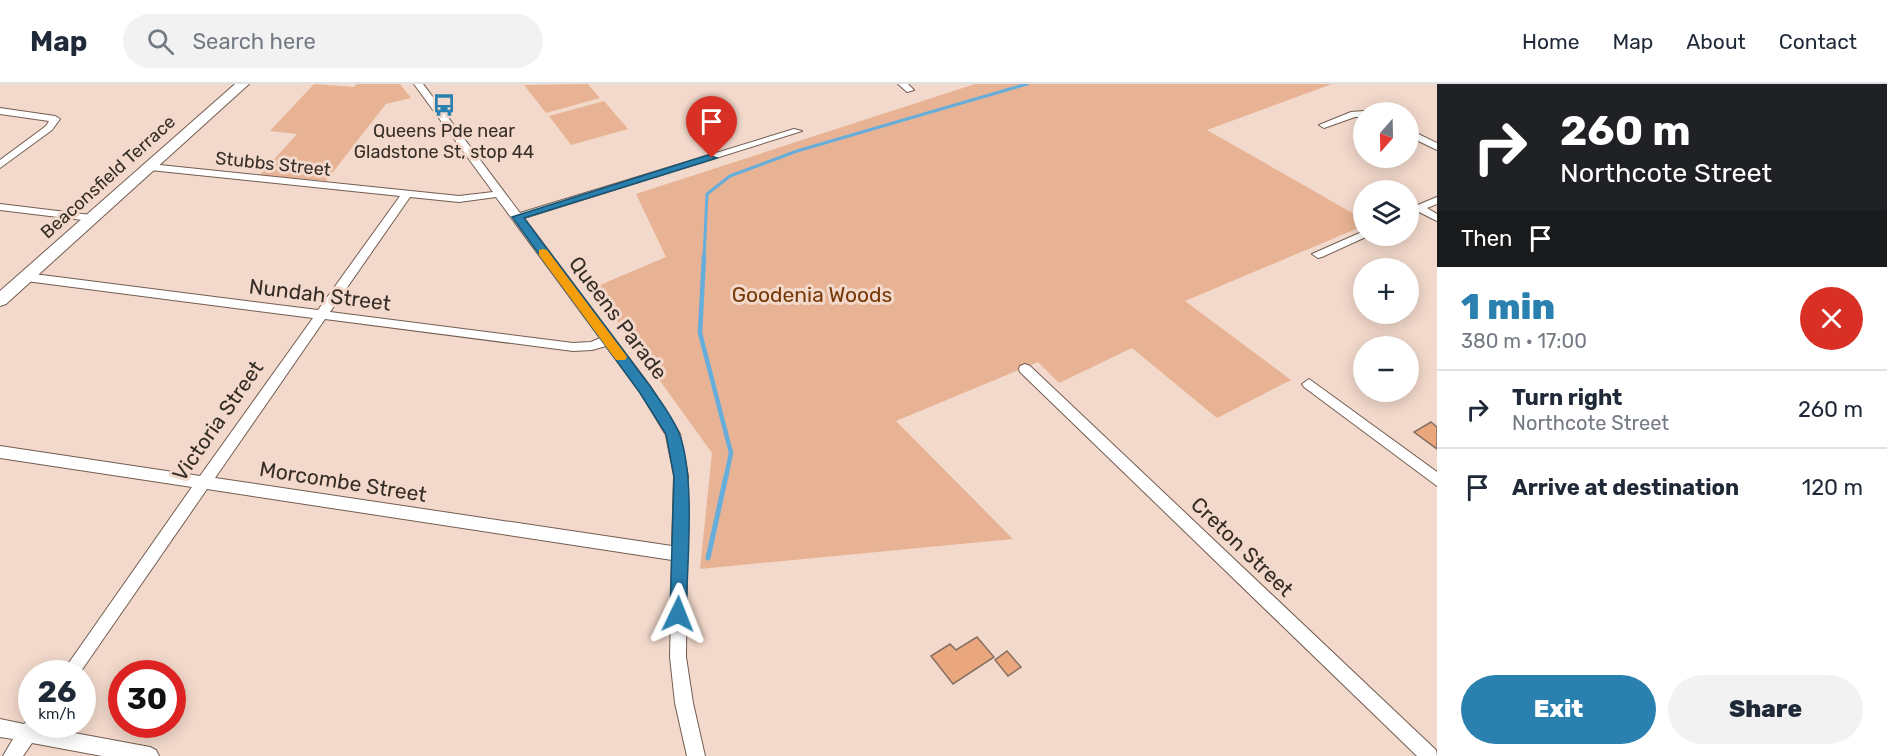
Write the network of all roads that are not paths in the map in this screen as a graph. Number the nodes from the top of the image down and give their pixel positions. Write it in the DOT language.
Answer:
graph roads {
  1 [pos="243,84"];
  2 [pos="418,84"];
  3 [pos="0,111"];
  4 [pos="1353,114"];
  5 [pos="1324,125"];
  6 [pos="797,131"];
  7 [pos="1419,138"];
  8 [pos="1437,147"];
  9 [pos="0,165"];
  10 [pos="150,167"];
  11 [pos="499,193"];
  12 [pos="406,195"];
  13 [pos="1437,200"];
  14 [pos="0,207"];
  15 [pos="1419,208"];
  16 [pos="517,217"];
  17 [pos="91,218"];
  18 [pos="1437,218"];
  19 [pos="1353,239"];
  20 [pos="1318,254"];
  21 [pos="26,277"];
  22 [pos="0,300"];
  23 [pos="321,314"];
  24 [pos="608,340"];
  25 [pos="1025,369"];
  26 [pos="1309,384"];
  27 [pos="0,452"];
  28 [pos="1437,480"];
  29 [pos="202,482"];
  30 [pos="680,554"];
  31 [pos="79,660"];
  32 [pos="0,728"];
  33 [pos="18,729"];
  34 [pos="25,738"];
  35 [pos="71,738"];
  36 [pos="12,756"];
  37 [pos="150,756"];
  38 [pos="696,756"];
  39 [pos="1430,756"];
  1 -- 10 [label="main road, Beaconsfield Terrace"];
  2 -- 11 [label="street, Queens Parade"];
  3 -- 9 [label="street"];
  4 -- 5 [label="street"];
  6 -- 16 [label="street"];
  7 -- 8 [label="street"];
  10 -- 12 [label="street, Stubbs Street"];
  10 -- 17 [label="main road, Beaconsfield Terrace"];
  11 -- 12 [label="street, Stubbs Street"];
  11 -- 16 [label="street, Queens Parade"];
  12 -- 23 [label="street, Victoria Street"];
  13 -- 15 [label="street"];
  14 -- 17 [label="street"];
  15 -- 18 [label="street"];
  16 -- 24 [label="street, Queens Parade"];
  17 -- 21 [label="main road, Beaconsfield Terrace"];
  19 -- 20 [label="street"];
  21 -- 22 [label="main road, Beaconsfield Terrace"];
  21 -- 23 [label="street, Nundah Street"];
  23 -- 24 [label="street, Nundah Street"];
  23 -- 29 [label="street, Victoria Street"];
  24 -- 30 [label="street, Queens Parade"];
  25 -- 39 [label="street, Creton Street"];
  26 -- 28 [label="street"];
  27 -- 29 [label="street, Morcombe Street"];
  29 -- 30 [label="street, Morcombe Street"];
  29 -- 31 [label="street, Victoria Street"];
  30 -- 38 [label="street, Queens Parade"];
  32 -- 33 [label="street"];
  34 -- 36 [label="street"];
  35 -- 37 [label="street"];
}
